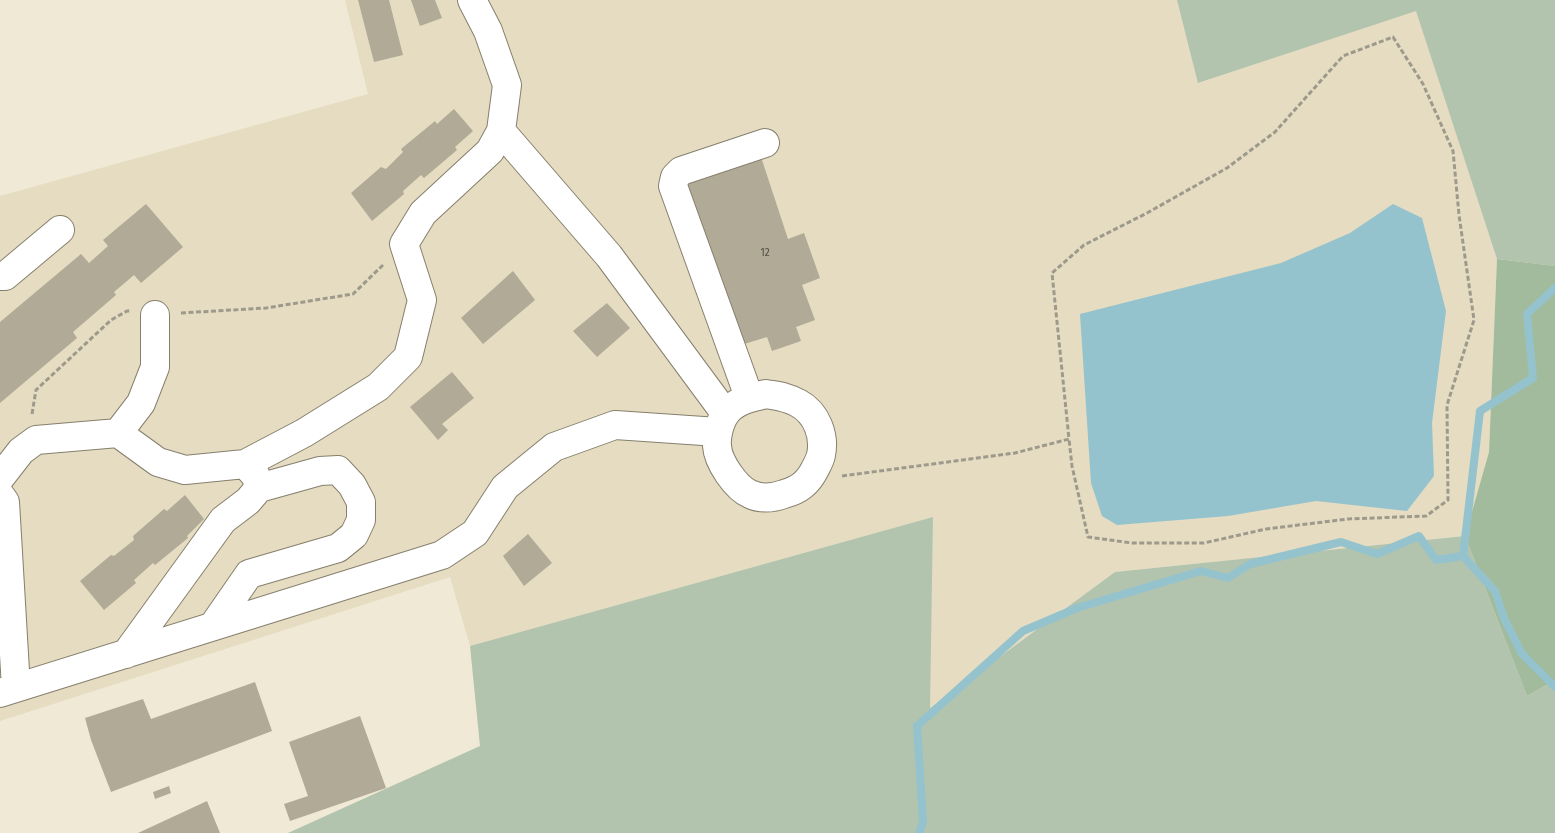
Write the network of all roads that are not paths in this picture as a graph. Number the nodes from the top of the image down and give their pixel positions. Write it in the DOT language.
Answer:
graph roads {
  1 [pos="472,0"];
  2 [pos="501,131"];
  3 [pos="765,143"];
  4 [pos="60,230"];
  5 [pos="0,276"];
  6 [pos="156,315"];
  7 [pos="749,397"];
  8 [pos="722,423"];
  9 [pos="118,433"];
  10 [pos="244,464"];
  11 [pos="0,478"];
  12 [pos="259,488"];
  13 [pos="0,495"];
  14 [pos="213,626"];
  15 [pos="126,654"];
  16 [pos="8,691"];
  1 -- 2 [label="lane"];
  2 -- 8 [label="lane"];
  2 -- 10 [label="lane"];
  3 -- 7 [label="lane"];
  4 -- 5 [label="lane"];
  6 -- 9 [label="lane"];
  7 -- 8 [label="lane"];
  7 -- 8 [label="lane"];
  8 -- 14 [label="lane"];
  9 -- 10 [label="lane"];
  9 -- 11 [label="lane"];
  10 -- 12 [label="lane"];
  12 -- 14 [label="lane"];
  12 -- 15 [label="lane"];
  13 -- 16 [label="lane"];
  14 -- 15 [label="lane"];
  15 -- 16 [label="lane"];
}
